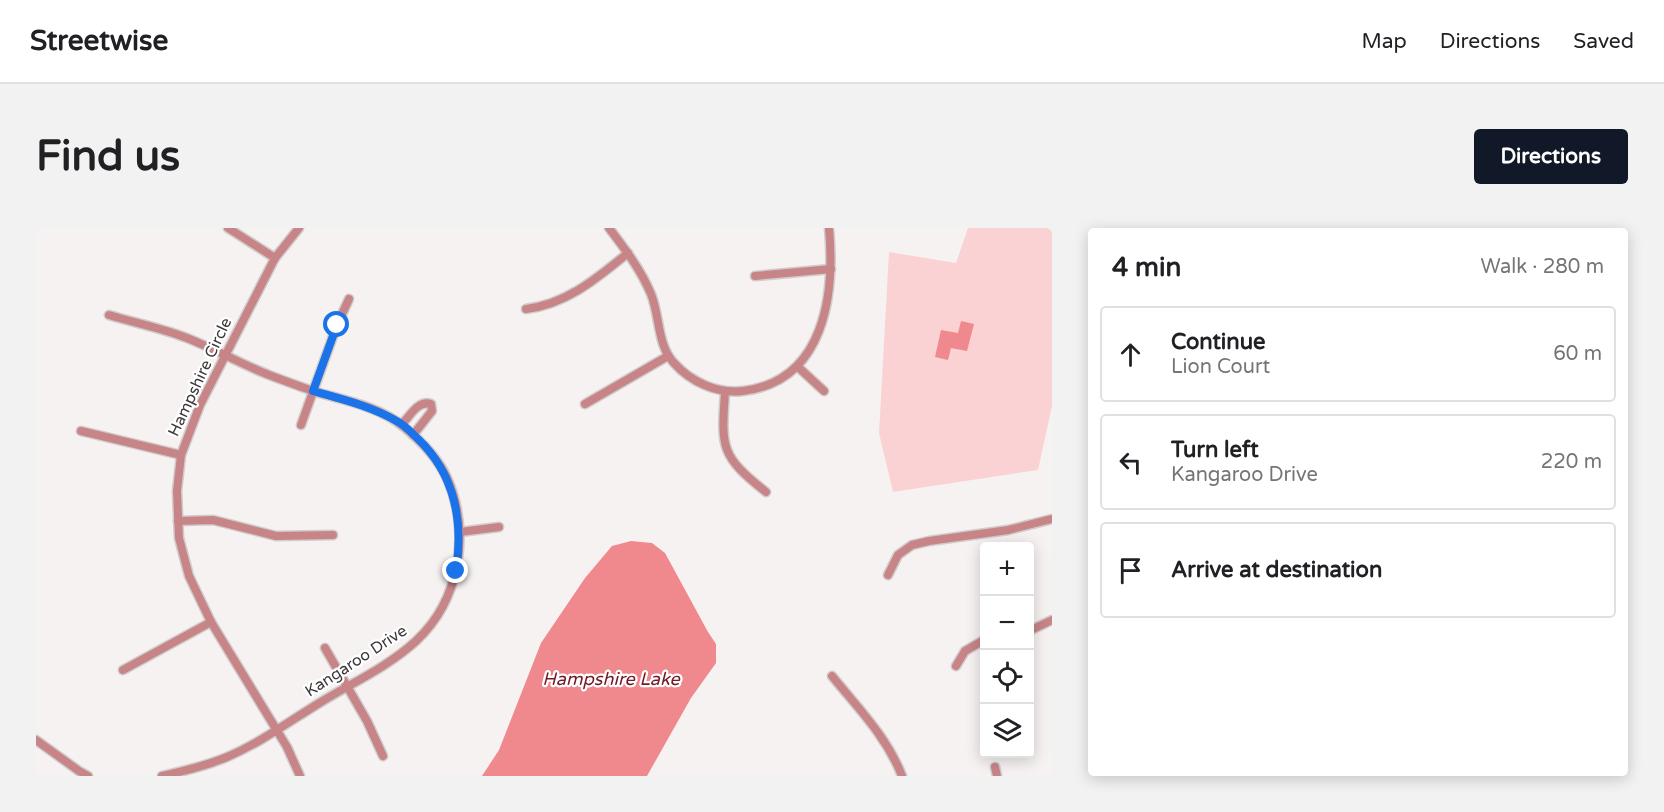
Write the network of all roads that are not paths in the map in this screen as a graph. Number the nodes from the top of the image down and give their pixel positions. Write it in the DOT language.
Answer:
graph roads {
  1 [pos="228,228"];
  2 [pos="299,228"];
  3 [pos="609,228"];
  4 [pos="829,228"];
  5 [pos="628,253"];
  6 [pos="275,258"];
  7 [pos="831,269"];
  8 [pos="755,276"];
  9 [pos="349,298"];
  10 [pos="526,309"];
  11 [pos="109,315"];
  12 [pos="225,355"];
  13 [pos="668,356"];
  14 [pos="798,367"];
  15 [pos="313,391"];
  16 [pos="824,391"];
  17 [pos="725,392"];
  18 [pos="585,404"];
  19 [pos="402,424"];
  20 [pos="301,425"];
  21 [pos="81,431"];
  22 [pos="413,435"];
  23 [pos="182,455"];
  24 [pos="766,492"];
  25 [pos="1052,519"];
  26 [pos="177,521"];
  27 [pos="499,527"];
  28 [pos="460,532"];
  29 [pos="333,535"];
  30 [pos="888,575"];
  31 [pos="1052,620"];
  32 [pos="211,622"];
  33 [pos="1034,629"];
  34 [pos="980,642"];
  35 [pos="325,648"];
  36 [pos="956,666"];
  37 [pos="123,670"];
  38 [pos="832,676"];
  39 [pos="347,686"];
  40 [pos="277,729"];
  41 [pos="36,740"];
  42 [pos="383,756"];
  43 [pos="88,776"];
  44 [pos="162,776"];
  45 [pos="300,776"];
  46 [pos="902,776"];
  1 -- 6 [label="street"];
  2 -- 6 [label="street, Hampshire Circle"];
  3 -- 5 [label="street"];
  4 -- 7 [label="street"];
  5 -- 10 [label="street"];
  5 -- 13 [label="street"];
  6 -- 12 [label="street, Hampshire Circle"];
  7 -- 8 [label="street"];
  7 -- 14 [label="street"];
  9 -- 15 [label="street"];
  11 -- 12 [label="street, Kangaroo Drive"];
  12 -- 15 [label="street, Kangaroo Drive"];
  12 -- 23 [label="street, Hampshire Circle"];
  13 -- 17 [label="street"];
  13 -- 18 [label="street"];
  14 -- 16 [label="street"];
  14 -- 17 [label="street"];
  15 -- 19 [label="street, Kangaroo Drive"];
  15 -- 20 [label="street"];
  17 -- 24 [label="street"];
  19 -- 22 [label="street, Kangaroo Drive"];
  19 -- 22 [label="street"];
  21 -- 23 [label="street"];
  22 -- 28 [label="street, Kangaroo Drive"];
  23 -- 26 [label="street, Hampshire Circle"];
  25 -- 30 [label="street"];
  26 -- 29 [label="street"];
  26 -- 32 [label="street, Hampshire Circle"];
  27 -- 28 [label="street"];
  28 -- 39 [label="street, Kangaroo Drive"];
  31 -- 33 [label="street"];
  32 -- 37 [label="street"];
  32 -- 40 [label="street, Hampshire Circle"];
  34 -- 36 [label="street"];
  35 -- 39 [label="street"];
  38 -- 46 [label="street"];
  39 -- 40 [label="street, Kangaroo Drive"];
  39 -- 42 [label="street"];
  40 -- 44 [label="street, Kangaroo Drive"];
  40 -- 45 [label="street, Hampshire Circle"];
  41 -- 43 [label="street"];
}
